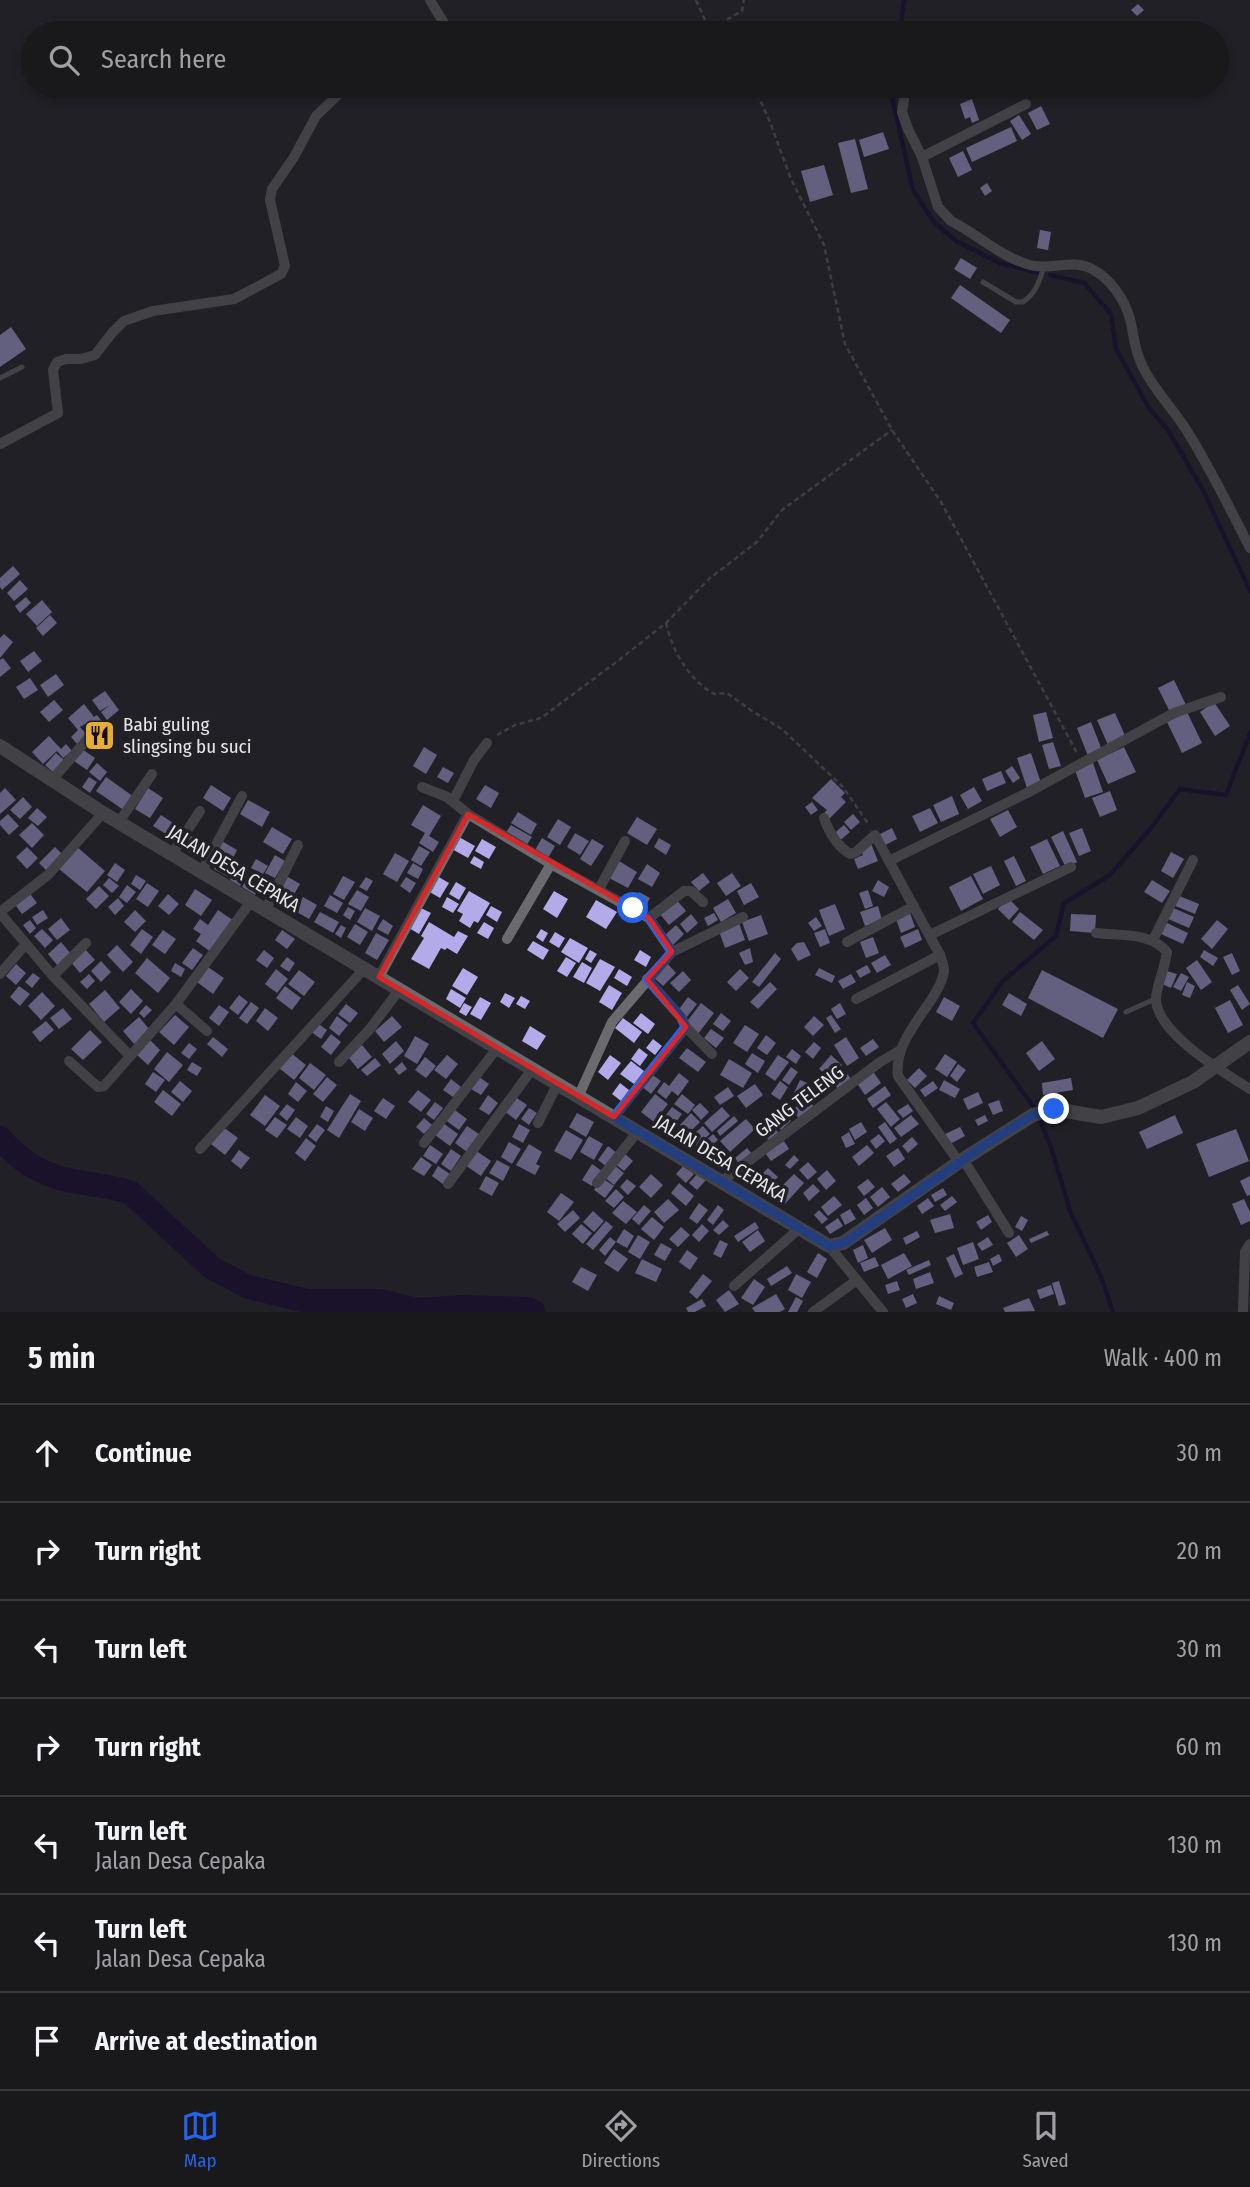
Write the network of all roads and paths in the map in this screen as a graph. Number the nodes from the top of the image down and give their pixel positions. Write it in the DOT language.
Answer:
graph roads {
  1 [pos="430,0"];
  2 [pos="696,0"];
  3 [pos="744,0"];
  4 [pos="443,21"];
  5 [pos="706,21"];
  6 [pos="724,21"];
  7 [pos="335,98"];
  8 [pos="759,98"];
  9 [pos="904,98"];
  10 [pos="1026,104"];
  11 [pos="922,157"];
  12 [pos="1044,267"];
  13 [pos="983,282"];
  14 [pos="22,367"];
  15 [pos="0,378"];
  16 [pos="892,430"];
  17 [pos="0,444"];
  18 [pos="1250,548"];
  19 [pos="666,623"];
  20 [pos="1221,697"];
  21 [pos="97,728"];
  22 [pos="487,743"];
  23 [pos="0,747"];
  24 [pos="1083,763"];
  25 [pos="152,774"];
  26 [pos="51,780"];
  27 [pos="422,787"];
  28 [pos="242,796"];
  29 [pos="453,801"];
  30 [pos="200,811"];
  31 [pos="103,813"];
  32 [pos="468,814"];
  33 [pos="824,818"];
  34 [pos="119,822"];
  35 [pos="875,835"];
  36 [pos="625,841"];
  37 [pos="298,845"];
  38 [pos="172,853"];
  39 [pos="1193,860"];
  40 [pos="889,861"];
  41 [pos="551,864"];
  42 [pos="1071,867"];
  43 [pos="202,871"];
  44 [pos="599,888"];
  45 [pos="252,901"];
  46 [pos="703,902"];
  47 [pos="914,906"];
  48 [pos="266,909"];
  49 [pos="0,912"];
  50 [pos="743,917"];
  51 [pos="649,918"];
  52 [pos="1096,933"];
  53 [pos="930,935"];
  54 [pos="506,939"];
  55 [pos="1153,940"];
  56 [pos="847,942"];
  57 [pos="86,943"];
  58 [pos="26,944"];
  59 [pos="672,952"];
  60 [pos="940,955"];
  61 [pos="365,968"];
  62 [pos="0,974"];
  63 [pos="53,976"];
  64 [pos="379,976"];
  65 [pos="647,979"];
  66 [pos="400,989"];
  67 [pos="1156,998"];
  68 [pos="856,999"];
  69 [pos="176,1004"];
  70 [pos="1126,1012"];
  71 [pos="685,1027"];
  72 [pos="207,1031"];
  73 [pos="1250,1042"];
  74 [pos="498,1047"];
  75 [pos="899,1051"];
  76 [pos="712,1054"];
  77 [pos="130,1056"];
  78 [pos="69,1061"];
  79 [pos="339,1062"];
  80 [pos="1217,1066"];
  81 [pos="533,1068"];
  82 [pos="558,1083"];
  83 [pos="1250,1089"];
  84 [pos="579,1096"];
  85 [pos="614,1117"];
  86 [pos="538,1123"];
  87 [pos="638,1131"];
  88 [pos="424,1143"];
  89 [pos="200,1149"];
  90 [pos="961,1161"];
  91 [pos="722,1181"];
  92 [pos="597,1183"];
  93 [pos="448,1184"];
  94 [pos="800,1228"];
  95 [pos="1009,1233"];
  96 [pos="1250,1244"];
  97 [pos="829,1246"];
  98 [pos="856,1280"];
  99 [pos="734,1286"];
  100 [pos="813,1312"];
  101 [pos="883,1312"];
  102 [pos="1244,1312"];
  1 -- 4 [label="street"];
  2 -- 5 [label="path"];
  3 -- 6 [label="path"];
  7 -- 17 [label="street"];
  8 -- 16 [label="path"];
  9 -- 11 [label="street"];
  10 -- 11 [label="street"];
  11 -- 12 [label="street"];
  12 -- 13 [label="lane"];
  12 -- 18 [label="street"];
  14 -- 15 [label="lane"];
  16 -- 19 [label="path"];
  16 -- 24 [label="path"];
  19 -- 22 [label="path"];
  19 -- 35 [label="path"];
  20 -- 24 [label="street"];
  21 -- 26 [label="street"];
  22 -- 29 [label="street"];
  23 -- 26 [label="street, JALAN DESA CEPAKA"];
  24 -- 40 [label="street"];
  25 -- 34 [label="street"];
  26 -- 31 [label="street, JALAN DESA CEPAKA"];
  27 -- 29 [label="street"];
  28 -- 43 [label="street"];
  29 -- 32 [label="street"];
  30 -- 38 [label="street"];
  31 -- 34 [label="street, JALAN DESA CEPAKA"];
  31 -- 49 [label="street"];
  32 -- 41 [label="street"];
  32 -- 64 [label="street"];
  33 -- 35 [label="street"];
  34 -- 38 [label="street, JALAN DESA CEPAKA"];
  35 -- 40 [label="street"];
  36 -- 44 [label="street"];
  37 -- 48 [label="street"];
  38 -- 43 [label="street, JALAN DESA CEPAKA"];
  39 -- 55 [label="street"];
  40 -- 47 [label="street"];
  41 -- 44 [label="street"];
  41 -- 54 [label="street"];
  42 -- 53 [label="street"];
  43 -- 45 [label="street, JALAN DESA CEPAKA"];
  44 -- 51 [label="street"];
  45 -- 48 [label="street, JALAN DESA CEPAKA"];
  45 -- 69 [label="street"];
  46 -- 51 [label="street"];
  47 -- 53 [label="street"];
  47 -- 56 [label="street"];
  48 -- 61 [label="street, JALAN DESA CEPAKA"];
  49 -- 58 [label="street"];
  50 -- 59 [label="street"];
  51 -- 59 [label="street"];
  52 -- 55 [label="street"];
  53 -- 60 [label="street"];
  55 -- 67 [label="street"];
  57 -- 63 [label="street"];
  58 -- 62 [label="street"];
  58 -- 63 [label="street"];
  59 -- 65 [label="street"];
  60 -- 68 [label="street"];
  60 -- 75 [label="street"];
  61 -- 64 [label="street, JALAN DESA CEPAKA"];
  61 -- 89 [label="street"];
  63 -- 77 [label="street"];
  64 -- 66 [label="street, JALAN DESA CEPAKA"];
  65 -- 71 [label="street"];
  65 -- 84 [label="street"];
  66 -- 74 [label="street, JALAN DESA CEPAKA"];
  66 -- 79 [label="street"];
  67 -- 70 [label="lane"];
  67 -- 80 [label="street"];
  69 -- 72 [label="street"];
  69 -- 77 [label="street"];
  71 -- 76 [label="street"];
  71 -- 85 [label="street"];
  73 -- 80 [label="street"];
  74 -- 81 [label="street, JALAN DESA CEPAKA"];
  74 -- 88 [label="street"];
  75 -- 90 [label="street"];
  75 -- 91 [label="street, GANG TELENG"];
  77 -- 78 [label="street"];
  80 -- 83 [label="street"];
  80 -- 90 [label="street"];
  81 -- 82 [label="street, JALAN DESA CEPAKA"];
  81 -- 93 [label="street"];
  82 -- 84 [label="street, JALAN DESA CEPAKA"];
  82 -- 86 [label="street"];
  84 -- 85 [label="street, JALAN DESA CEPAKA"];
  85 -- 87 [label="street, JALAN DESA CEPAKA"];
  87 -- 91 [label="street, JALAN DESA CEPAKA"];
  87 -- 92 [label="street"];
  90 -- 95 [label="street"];
  90 -- 97 [label="street"];
  91 -- 94 [label="street, JALAN DESA CEPAKA"];
  94 -- 97 [label="street, JALAN DESA CEPAKA"];
  94 -- 99 [label="street"];
  96 -- 102 [label="street"];
  97 -- 98 [label="street"];
  98 -- 100 [label="street"];
  98 -- 101 [label="street"];
}
